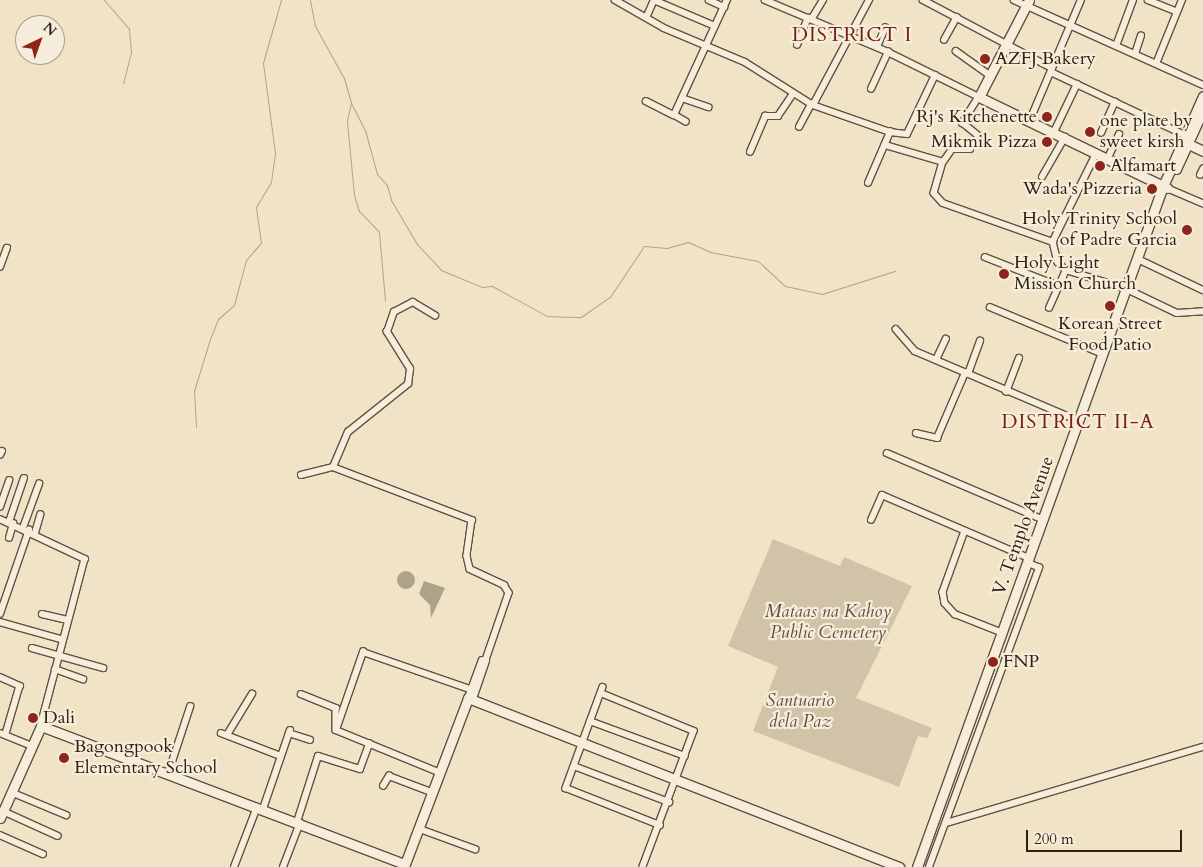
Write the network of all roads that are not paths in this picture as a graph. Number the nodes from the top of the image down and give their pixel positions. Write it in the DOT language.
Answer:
graph roads {
  1 [pos="615,0"];
  2 [pos="654,0"];
  3 [pos="709,0"];
  4 [pos="727,0"];
  5 [pos="765,0"];
  6 [pos="823,0"];
  7 [pos="869,0"];
  8 [pos="923,0"];
  9 [pos="1014,0"];
  10 [pos="1081,0"];
  11 [pos="1133,0"];
  12 [pos="1148,0"];
  13 [pos="1182,0"];
  14 [pos="1028,3"];
  15 [pos="724,7"];
  16 [pos="1177,12"];
  17 [pos="957,17"];
  18 [pos="646,18"];
  19 [pos="810,19"];
  20 [pos="716,26"];
  21 [pos="1070,26"];
  22 [pos="885,28"];
  23 [pos="850,35"];
  24 [pos="1142,36"];
  25 [pos="944,40"];
  26 [pos="797,45"];
  27 [pos="1008,45"];
  28 [pos="1116,46"];
  29 [pos="706,47"];
  30 [pos="877,47"];
  31 [pos="956,51"];
  32 [pos="888,52"];
  33 [pos="1135,54"];
  34 [pos="1156,64"];
  35 [pos="1052,70"];
  36 [pos="935,75"];
  37 [pos="993,77"];
  38 [pos="1077,84"];
  39 [pos="1203,85"];
  40 [pos="871,89"];
  41 [pos="793,94"];
  42 [pos="1203,96"];
  43 [pos="979,97"];
  44 [pos="682,98"];
  45 [pos="646,101"];
  46 [pos="1115,102"];
  47 [pos="812,105"];
  48 [pos="708,107"];
  49 [pos="1203,110"];
  50 [pos="674,115"];
  51 [pos="1030,120"];
  52 [pos="686,122"];
  53 [pos="799,127"];
  54 [pos="890,132"];
  55 [pos="1054,132"];
  56 [pos="1101,133"];
  57 [pos="978,134"];
  58 [pos="1119,134"];
  59 [pos="1065,137"];
  60 [pos="1186,139"];
  61 [pos="885,145"];
  62 [pos="970,149"];
  63 [pos="1203,151"];
  64 [pos="750,152"];
  65 [pos="1097,153"];
  66 [pos="1108,158"];
  67 [pos="943,162"];
  68 [pos="1203,169"];
  69 [pos="1200,176"];
  70 [pos="1042,178"];
  71 [pos="868,183"];
  72 [pos="1164,190"];
  73 [pos="1203,203"];
  74 [pos="1054,242"];
  75 [pos="7,248"];
  76 [pos="985,257"];
  77 [pos="1138,258"];
  78 [pos="0,266"];
  79 [pos="1066,270"];
  80 [pos="1058,286"];
  81 [pos="1127,289"];
  82 [pos="1203,290"];
  83 [pos="990,307"];
  84 [pos="1049,308"];
  85 [pos="1203,311"];
  86 [pos="436,315"];
  87 [pos="896,328"];
  88 [pos="946,339"];
  89 [pos="980,341"];
  90 [pos="1103,354"];
  91 [pos="1019,358"];
  92 [pos="936,360"];
  93 [pos="967,374"];
  94 [pos="1006,392"];
  95 [pos="1079,421"];
  96 [pos="916,433"];
  97 [pos="887,453"];
  98 [pos="333,467"];
  99 [pos="301,476"];
  100 [pos="24,478"];
  101 [pos="9,481"];
  102 [pos="39,484"];
  103 [pos="0,507"];
  104 [pos="40,515"];
  105 [pos="0,519"];
  106 [pos="872,520"];
  107 [pos="1044,520"];
  108 [pos="11,523"];
  109 [pos="29,530"];
  110 [pos="965,531"];
  111 [pos="9,538"];
  112 [pos="1028,561"];
  113 [pos="0,614"];
  114 [pos="42,614"];
  115 [pos="67,620"];
  116 [pos="0,622"];
  117 [pos="1003,633"];
  118 [pos="61,639"];
  119 [pos="32,648"];
  120 [pos="58,655"];
  121 [pos="484,660"];
  122 [pos="103,668"];
  123 [pos="55,669"];
  124 [pos="0,676"];
  125 [pos="83,679"];
  126 [pos="252,694"];
  127 [pos="301,694"];
  128 [pos="470,695"];
  129 [pos="190,707"];
  130 [pos="590,721"];
  131 [pos="42,726"];
  132 [pos="336,730"];
  133 [pos="3,733"];
  134 [pos="221,733"];
  135 [pos="228,735"];
  136 [pos="310,740"];
  137 [pos="368,744"];
  138 [pos="582,744"];
  139 [pos="32,746"];
  140 [pos="1203,747"];
  141 [pos="281,756"];
  142 [pos="685,756"];
  143 [pos="574,766"];
  144 [pos="441,773"];
  145 [pos="168,774"];
  146 [pos="677,779"];
  147 [pos="383,786"];
  148 [pos="11,792"];
  149 [pos="434,794"];
  150 [pos="669,802"];
  151 [pos="260,808"];
  152 [pos="1,813"];
  153 [pos="66,815"];
  154 [pos="298,822"];
  155 [pos="946,823"];
  156 [pos="660,825"];
  157 [pos="420,829"];
  158 [pos="0,835"];
  159 [pos="58,836"];
  160 [pos="475,849"];
  161 [pos="43,854"];
  162 [pos="234,867"];
  163 [pos="283,867"];
  164 [pos="643,867"];
  165 [pos="898,867"];
  166 [pos="917,867"];
  167 [pos="930,867"];
  1 -- 18 [label="street"];
  2 -- 18 [label="street"];
  2 -- 20 [label="street"];
  3 -- 15 [label="street"];
  4 -- 15 [label="street"];
  5 -- 19 [label="street"];
  6 -- 19 [label="street"];
  7 -- 23 [label="street"];
  8 -- 17 [label="street"];
  9 -- 14 [label="street"];
  10 -- 21 [label="street"];
  11 -- 28 [label="street"];
  12 -- 16 [label="street"];
  13 -- 16 [label="street"];
  14 -- 21 [label="street"];
  14 -- 27 [label="main road"];
  15 -- 20 [label="street"];
  16 -- 34 [label="street"];
  17 -- 25 [label="street"];
  17 -- 27 [label="street"];
  18 -- 29 [label="street"];
  19 -- 23 [label="street"];
  19 -- 26 [label="street"];
  20 -- 29 [label="street"];
  21 -- 28 [label="street"];
  21 -- 35 [label="street"];
  22 -- 30 [label="street"];
  23 -- 30 [label="street"];
  23 -- 47 [label="street"];
  24 -- 33 [label="street"];
  27 -- 35 [label="street"];
  27 -- 37 [label="main road"];
  28 -- 33 [label="street"];
  29 -- 41 [label="street"];
  29 -- 44 [label="street"];
  30 -- 32 [label="street"];
  31 -- 37 [label="street"];
  32 -- 36 [label="street"];
  32 -- 40 [label="street"];
  33 -- 34 [label="street"];
  34 -- 39 [label="street"];
  35 -- 38 [label="street"];
  35 -- 51 [label="street"];
  36 -- 43 [label="street"];
  36 -- 54 [label="street"];
  37 -- 43 [label="main road"];
  38 -- 46 [label="street"];
  38 -- 55 [label="street"];
  41 -- 47 [label="street"];
  41 -- 64 [label="street"];
  42 -- 60 [label="main road, V. Templo Avenue"];
  43 -- 51 [label="main road"];
  43 -- 57 [label="street"];
  44 -- 48 [label="street"];
  44 -- 50 [label="street"];
  45 -- 50 [label="street"];
  46 -- 56 [label="street"];
  46 -- 60 [label="street"];
  47 -- 53 [label="street"];
  47 -- 54 [label="street"];
  49 -- 60 [label="main road, V. Templo Avenue"];
  50 -- 52 [label="street"];
  51 -- 55 [label="main road"];
  54 -- 61 [label="street"];
  55 -- 59 [label="main road"];
  58 -- 66 [label="street"];
  59 -- 65 [label="main road"];
  59 -- 70 [label="street"];
  60 -- 63 [label="main road"];
  60 -- 72 [label="main road, V. Templo Avenue"];
  61 -- 67 [label="street"];
  61 -- 71 [label="street"];
  62 -- 67 [label="street"];
  65 -- 66 [label="main road"];
  65 -- 74 [label="street"];
  66 -- 72 [label="main road"];
  67 -- 74 [label="street"];
  68 -- 69 [label="street"];
  72 -- 73 [label="street"];
  72 -- 77 [label="main road, V. Templo Avenue"];
  74 -- 79 [label="street"];
  75 -- 78 [label="street"];
  76 -- 80 [label="street"];
  77 -- 81 [label="main road, V. Templo Avenue"];
  77 -- 82 [label="street"];
  79 -- 80 [label="street"];
  79 -- 81 [label="street"];
  80 -- 84 [label="street"];
  81 -- 85 [label="street"];
  81 -- 90 [label="main road, V. Templo Avenue"];
  83 -- 90 [label="street"];
  86 -- 98 [label="street"];
  87 -- 92 [label="street"];
  88 -- 92 [label="street"];
  89 -- 93 [label="street"];
  90 -- 95 [label="main road, V. Templo Avenue"];
  91 -- 94 [label="street"];
  92 -- 93 [label="street"];
  93 -- 94 [label="street"];
  93 -- 96 [label="street"];
  94 -- 95 [label="street"];
  95 -- 107 [label="main road, V. Templo Avenue"];
  97 -- 107 [label="street"];
  98 -- 99 [label="street"];
  98 -- 121 [label="street"];
  100 -- 108 [label="street"];
  101 -- 103 [label="street"];
  102 -- 109 [label="street"];
  104 -- 109 [label="street"];
  105 -- 108 [label="street"];
  106 -- 110 [label="street"];
  107 -- 112 [label="main road, V. Templo Avenue"];
  108 -- 109 [label="street"];
  108 -- 111 [label="street"];
  109 -- 113 [label="street"];
  109 -- 115 [label="street"];
  110 -- 112 [label="street"];
  110 -- 117 [label="street"];
  112 -- 117 [label="main road, V. Templo Avenue"];
  112 -- 155 [label="street"];
  114 -- 115 [label="street"];
  115 -- 118 [label="street"];
  116 -- 118 [label="street"];
  117 -- 166 [label="main road, V. Templo Avenue"];
  118 -- 120 [label="street"];
  119 -- 120 [label="street"];
  120 -- 122 [label="street"];
  120 -- 123 [label="street"];
  121 -- 128 [label="street"];
  121 -- 128 [label="street"];
  123 -- 125 [label="street"];
  123 -- 131 [label="street"];
  124 -- 133 [label="street"];
  126 -- 135 [label="street"];
  127 -- 132 [label="street"];
  128 -- 132 [label="street"];
  128 -- 138 [label="main road"];
  128 -- 144 [label="main road"];
  129 -- 145 [label="street"];
  130 -- 138 [label="street"];
  130 -- 142 [label="street"];
  130 -- 142 [label="street"];
  131 -- 139 [label="main road"];
  131 -- 145 [label="main road"];
  132 -- 137 [label="street"];
  133 -- 139 [label="street"];
  134 -- 135 [label="street"];
  135 -- 141 [label="street"];
  136 -- 141 [label="street"];
  137 -- 144 [label="street"];
  137 -- 154 [label="street"];
  138 -- 143 [label="street"];
  138 -- 146 [label="main road"];
  139 -- 148 [label="main road"];
  140 -- 155 [label="street"];
  141 -- 151 [label="street"];
  142 -- 146 [label="street"];
  143 -- 150 [label="street"];
  143 -- 156 [label="street"];
  144 -- 149 [label="main road"];
  145 -- 151 [label="main road"];
  146 -- 150 [label="street"];
  146 -- 165 [label="main road"];
  147 -- 149 [label="street"];
  148 -- 152 [label="main road"];
  148 -- 153 [label="street"];
  149 -- 157 [label="main road"];
  150 -- 156 [label="street"];
  151 -- 154 [label="main road"];
  151 -- 162 [label="street"];
  152 -- 159 [label="street"];
  154 -- 157 [label="main road"];
  154 -- 163 [label="street"];
  155 -- 167 [label="street"];
  156 -- 164 [label="street"];
  157 -- 160 [label="street"];
  158 -- 161 [label="street"];
}
